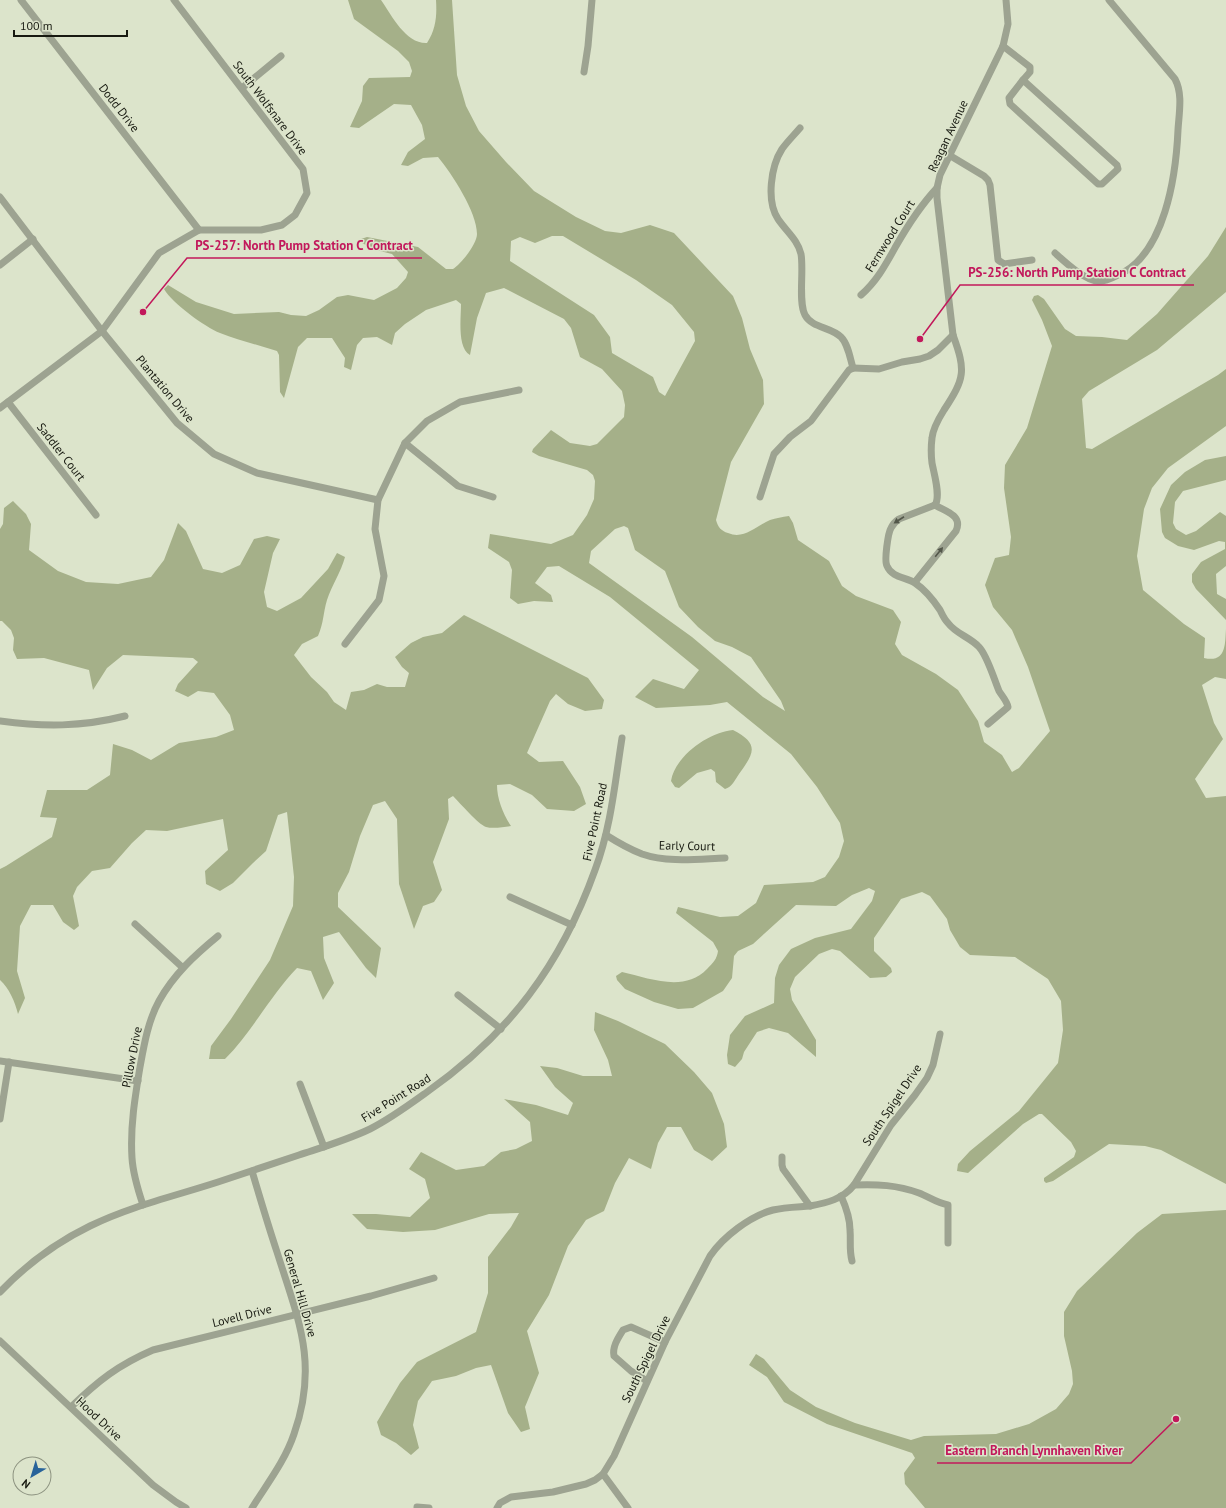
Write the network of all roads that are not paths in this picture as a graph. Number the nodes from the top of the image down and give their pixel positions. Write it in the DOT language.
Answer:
graph roads {
  1 [pos="21,0"];
  2 [pos="174,0"];
  3 [pos="592,0"];
  4 [pos="1006,0"];
  5 [pos="1109,0"];
  6 [pos="1004,46"];
  7 [pos="281,56"];
  8 [pos="584,72"];
  9 [pos="1023,80"];
  10 [pos="242,88"];
  11 [pos="800,128"];
  12 [pos="949,155"];
  13 [pos="937,188"];
  14 [pos="0,197"];
  15 [pos="199,230"];
  16 [pos="33,239"];
  17 [pos="1055,253"];
  18 [pos="1032,260"];
  19 [pos="0,265"];
  20 [pos="861,295"];
  21 [pos="102,331"];
  22 [pos="953,336"];
  23 [pos="853,368"];
  24 [pos="519,390"];
  25 [pos="8,402"];
  26 [pos="0,408"];
  27 [pos="405,443"];
  28 [pos="492,497"];
  29 [pos="760,497"];
  30 [pos="378,500"];
  31 [pos="935,505"];
  32 [pos="96,515"];
  33 [pos="914,582"];
  34 [pos="345,644"];
  35 [pos="125,716"];
  36 [pos="0,721"];
  37 [pos="988,724"];
  38 [pos="622,738"];
  39 [pos="606,835"];
  40 [pos="725,858"];
  41 [pos="510,897"];
  42 [pos="135,924"];
  43 [pos="572,925"];
  44 [pos="218,936"];
  45 [pos="182,968"];
  46 [pos="458,995"];
  47 [pos="501,1029"];
  48 [pos="940,1034"];
  49 [pos="0,1061"];
  50 [pos="9,1062"];
  51 [pos="138,1081"];
  52 [pos="300,1084"];
  53 [pos="0,1119"];
  54 [pos="324,1147"];
  55 [pos="782,1157"];
  56 [pos="252,1171"];
  57 [pos="854,1185"];
  58 [pos="841,1196"];
  59 [pos="143,1205"];
  60 [pos="810,1206"];
  61 [pos="948,1244"];
  62 [pos="852,1261"];
  63 [pos="434,1278"];
  64 [pos="0,1292"];
  65 [pos="298,1314"];
  66 [pos="0,1341"];
  67 [pos="665,1342"];
  68 [pos="647,1381"];
  69 [pos="71,1407"];
  70 [pos="604,1474"];
  71 [pos="417,1507"];
  72 [pos="186,1508"];
  73 [pos="252,1508"];
  74 [pos="429,1508"];
  75 [pos="497,1508"];
  76 [pos="628,1508"];
  1 -- 15 [label="street, Dodd Drive"];
  2 -- 10 [label="street, South Wolfsnare Drive"];
  3 -- 8 [label="street"];
  4 -- 6 [label="street, Reagan Avenue"];
  5 -- 17 [label="street"];
  6 -- 9 [label="street"];
  6 -- 12 [label="street, Reagan Avenue"];
  7 -- 10 [label="street"];
  9 -- 9 [label="street"];
  10 -- 15 [label="street, South Wolfsnare Drive"];
  11 -- 23 [label="street"];
  12 -- 13 [label="street, Reagan Avenue"];
  12 -- 18 [label="street"];
  13 -- 20 [label="street, Fernwood Court"];
  13 -- 22 [label="street, Reagan Avenue"];
  14 -- 16 [label="street, Plantation Drive"];
  15 -- 21 [label="street, South Wolfsnare Drive"];
  16 -- 19 [label="street"];
  16 -- 21 [label="street, Plantation Drive"];
  21 -- 25 [label="street, South Wolfsnare Drive"];
  21 -- 30 [label="street, Plantation Drive"];
  22 -- 23 [label="street"];
  22 -- 31 [label="street, Reagan Avenue"];
  23 -- 29 [label="street"];
  24 -- 27 [label="street"];
  25 -- 26 [label="street, South Wolfsnare Drive"];
  25 -- 32 [label="street, Saddler Court"];
  27 -- 28 [label="street"];
  27 -- 30 [label="street"];
  30 -- 34 [label="street"];
  33 -- 31 [label="street, one-way"];
  31 -- 33 [label="street, one-way"];
  33 -- 37 [label="street"];
  35 -- 36 [label="street"];
  38 -- 39 [label="street, Five Point Road"];
  39 -- 40 [label="street, Early Court"];
  39 -- 43 [label="street, Five Point Road"];
  41 -- 43 [label="street"];
  42 -- 45 [label="street"];
  43 -- 47 [label="street, Five Point Road"];
  44 -- 45 [label="street, Pillow Drive"];
  45 -- 51 [label="street, Pillow Drive"];
  46 -- 47 [label="street"];
  47 -- 54 [label="street, Five Point Road"];
  48 -- 57 [label="street, South Spigel Drive"];
  49 -- 50 [label="street"];
  50 -- 51 [label="street"];
  50 -- 53 [label="street"];
  51 -- 59 [label="street, Pillow Drive"];
  52 -- 54 [label="street"];
  54 -- 56 [label="street, Five Point Road"];
  55 -- 60 [label="street"];
  56 -- 59 [label="street, Five Point Road"];
  56 -- 65 [label="street, General Hill Drive"];
  57 -- 58 [label="street, South Spigel Drive"];
  57 -- 61 [label="street"];
  58 -- 60 [label="street, South Spigel Drive"];
  58 -- 62 [label="street"];
  59 -- 64 [label="street, Five Point Road"];
  60 -- 67 [label="street, South Spigel Drive"];
  63 -- 65 [label="street, Lovell Drive"];
  65 -- 69 [label="street, Lovell Drive"];
  65 -- 73 [label="street, General Hill Drive"];
  66 -- 69 [label="street, Hood Drive"];
  67 -- 68 [label="street, South Spigel Drive"];
  67 -- 68 [label="street"];
  68 -- 70 [label="street, South Spigel Drive"];
  69 -- 72 [label="street, Hood Drive"];
  70 -- 75 [label="street"];
  70 -- 76 [label="street"];
  71 -- 74 [label="street"];
}
